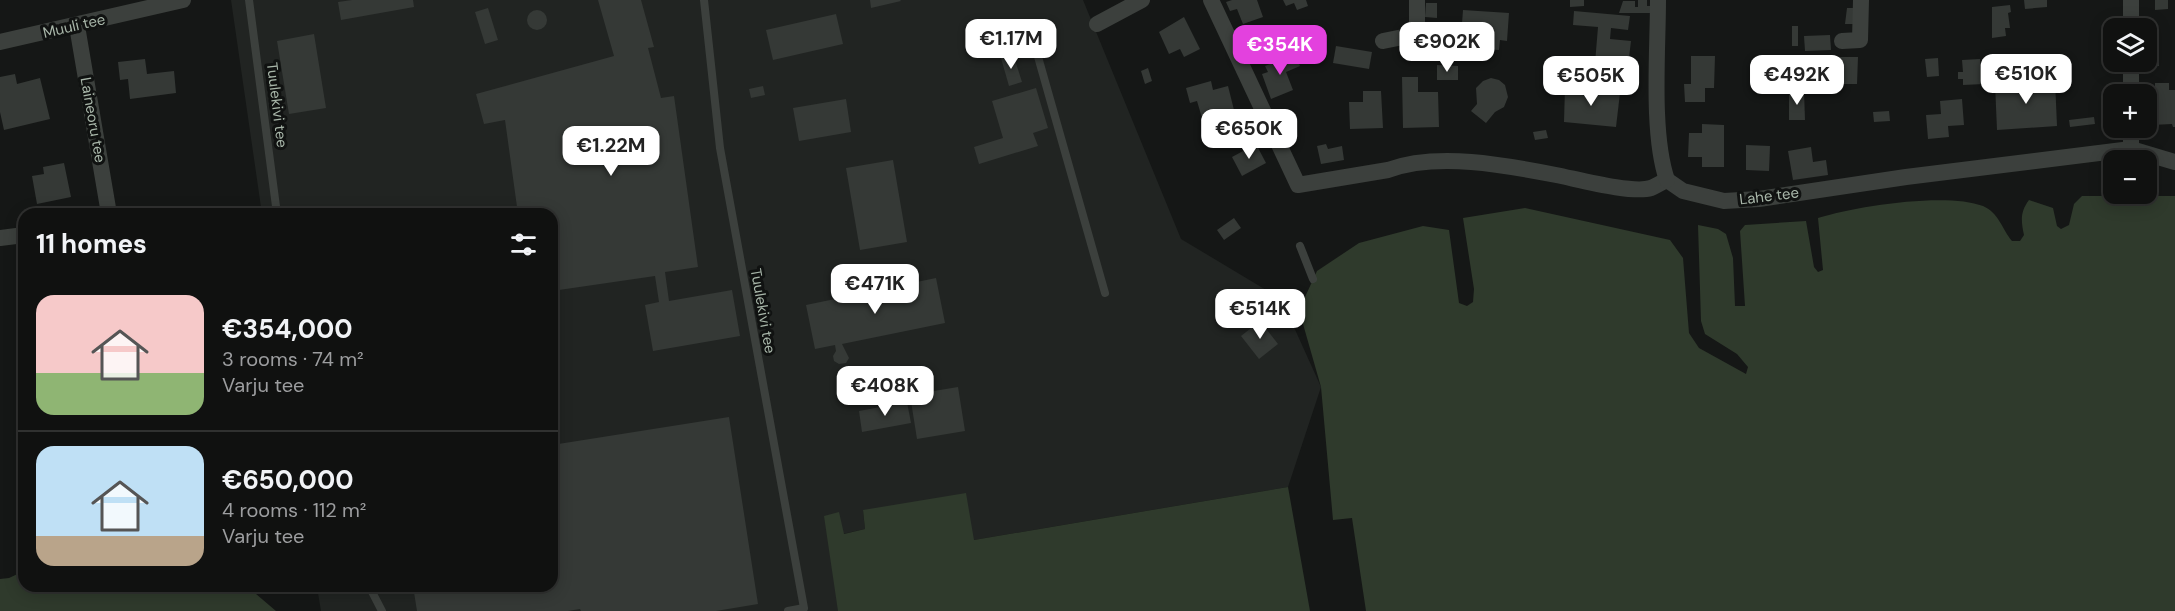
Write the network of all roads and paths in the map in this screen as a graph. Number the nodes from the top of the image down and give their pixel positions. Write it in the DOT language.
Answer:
graph roads {
  1 [pos="183,0"];
  2 [pos="249,0"];
  3 [pos="704,0"];
  4 [pos="1142,0"];
  5 [pos="1211,0"];
  6 [pos="1418,0"];
  7 [pos="1658,0"];
  8 [pos="1861,0"];
  9 [pos="2131,0"];
  10 [pos="2131,18"];
  11 [pos="1097,24"];
  12 [pos="1029,25"];
  13 [pos="76,26"];
  14 [pos="1383,41"];
  15 [pos="1842,41"];
  16 [pos="0,42"];
  17 [pos="2131,138"];
  18 [pos="2131,149"];
  19 [pos="2175,162"];
  20 [pos="1667,180"];
  21 [pos="108,208"];
  22 [pos="276,208"];
  23 [pos="18,236"];
  24 [pos="0,238"];
  25 [pos="1300,246"];
  26 [pos="1313,279"];
  27 [pos="1105,293"];
  28 [pos="372,592"];
  29 [pos="382,611"];
  30 [pos="788,611"];
  1 -- 13 [label="street, Muuli tee"];
  2 -- 22 [label="lane, Tuulekivi tee"];
  3 -- 30 [label="lane, Tuulekivi tee"];
  4 -- 11 [label="street"];
  5 -- 20 [label="street"];
  6 -- 14 [label="street"];
  7 -- 20 [label="street"];
  8 -- 15 [label="street"];
  9 -- 10 [label="street"];
  12 -- 27 [label="lane"];
  13 -- 16 [label="street, Muuli tee"];
  13 -- 21 [label="street, Laineoru tee"];
  17 -- 18 [label="street"];
  18 -- 19 [label="street, Lahe tee"];
  18 -- 20 [label="street, Lahe tee"];
  23 -- 24 [label="street"];
  25 -- 26 [label="lane"];
  28 -- 29 [label="lane"];
}
